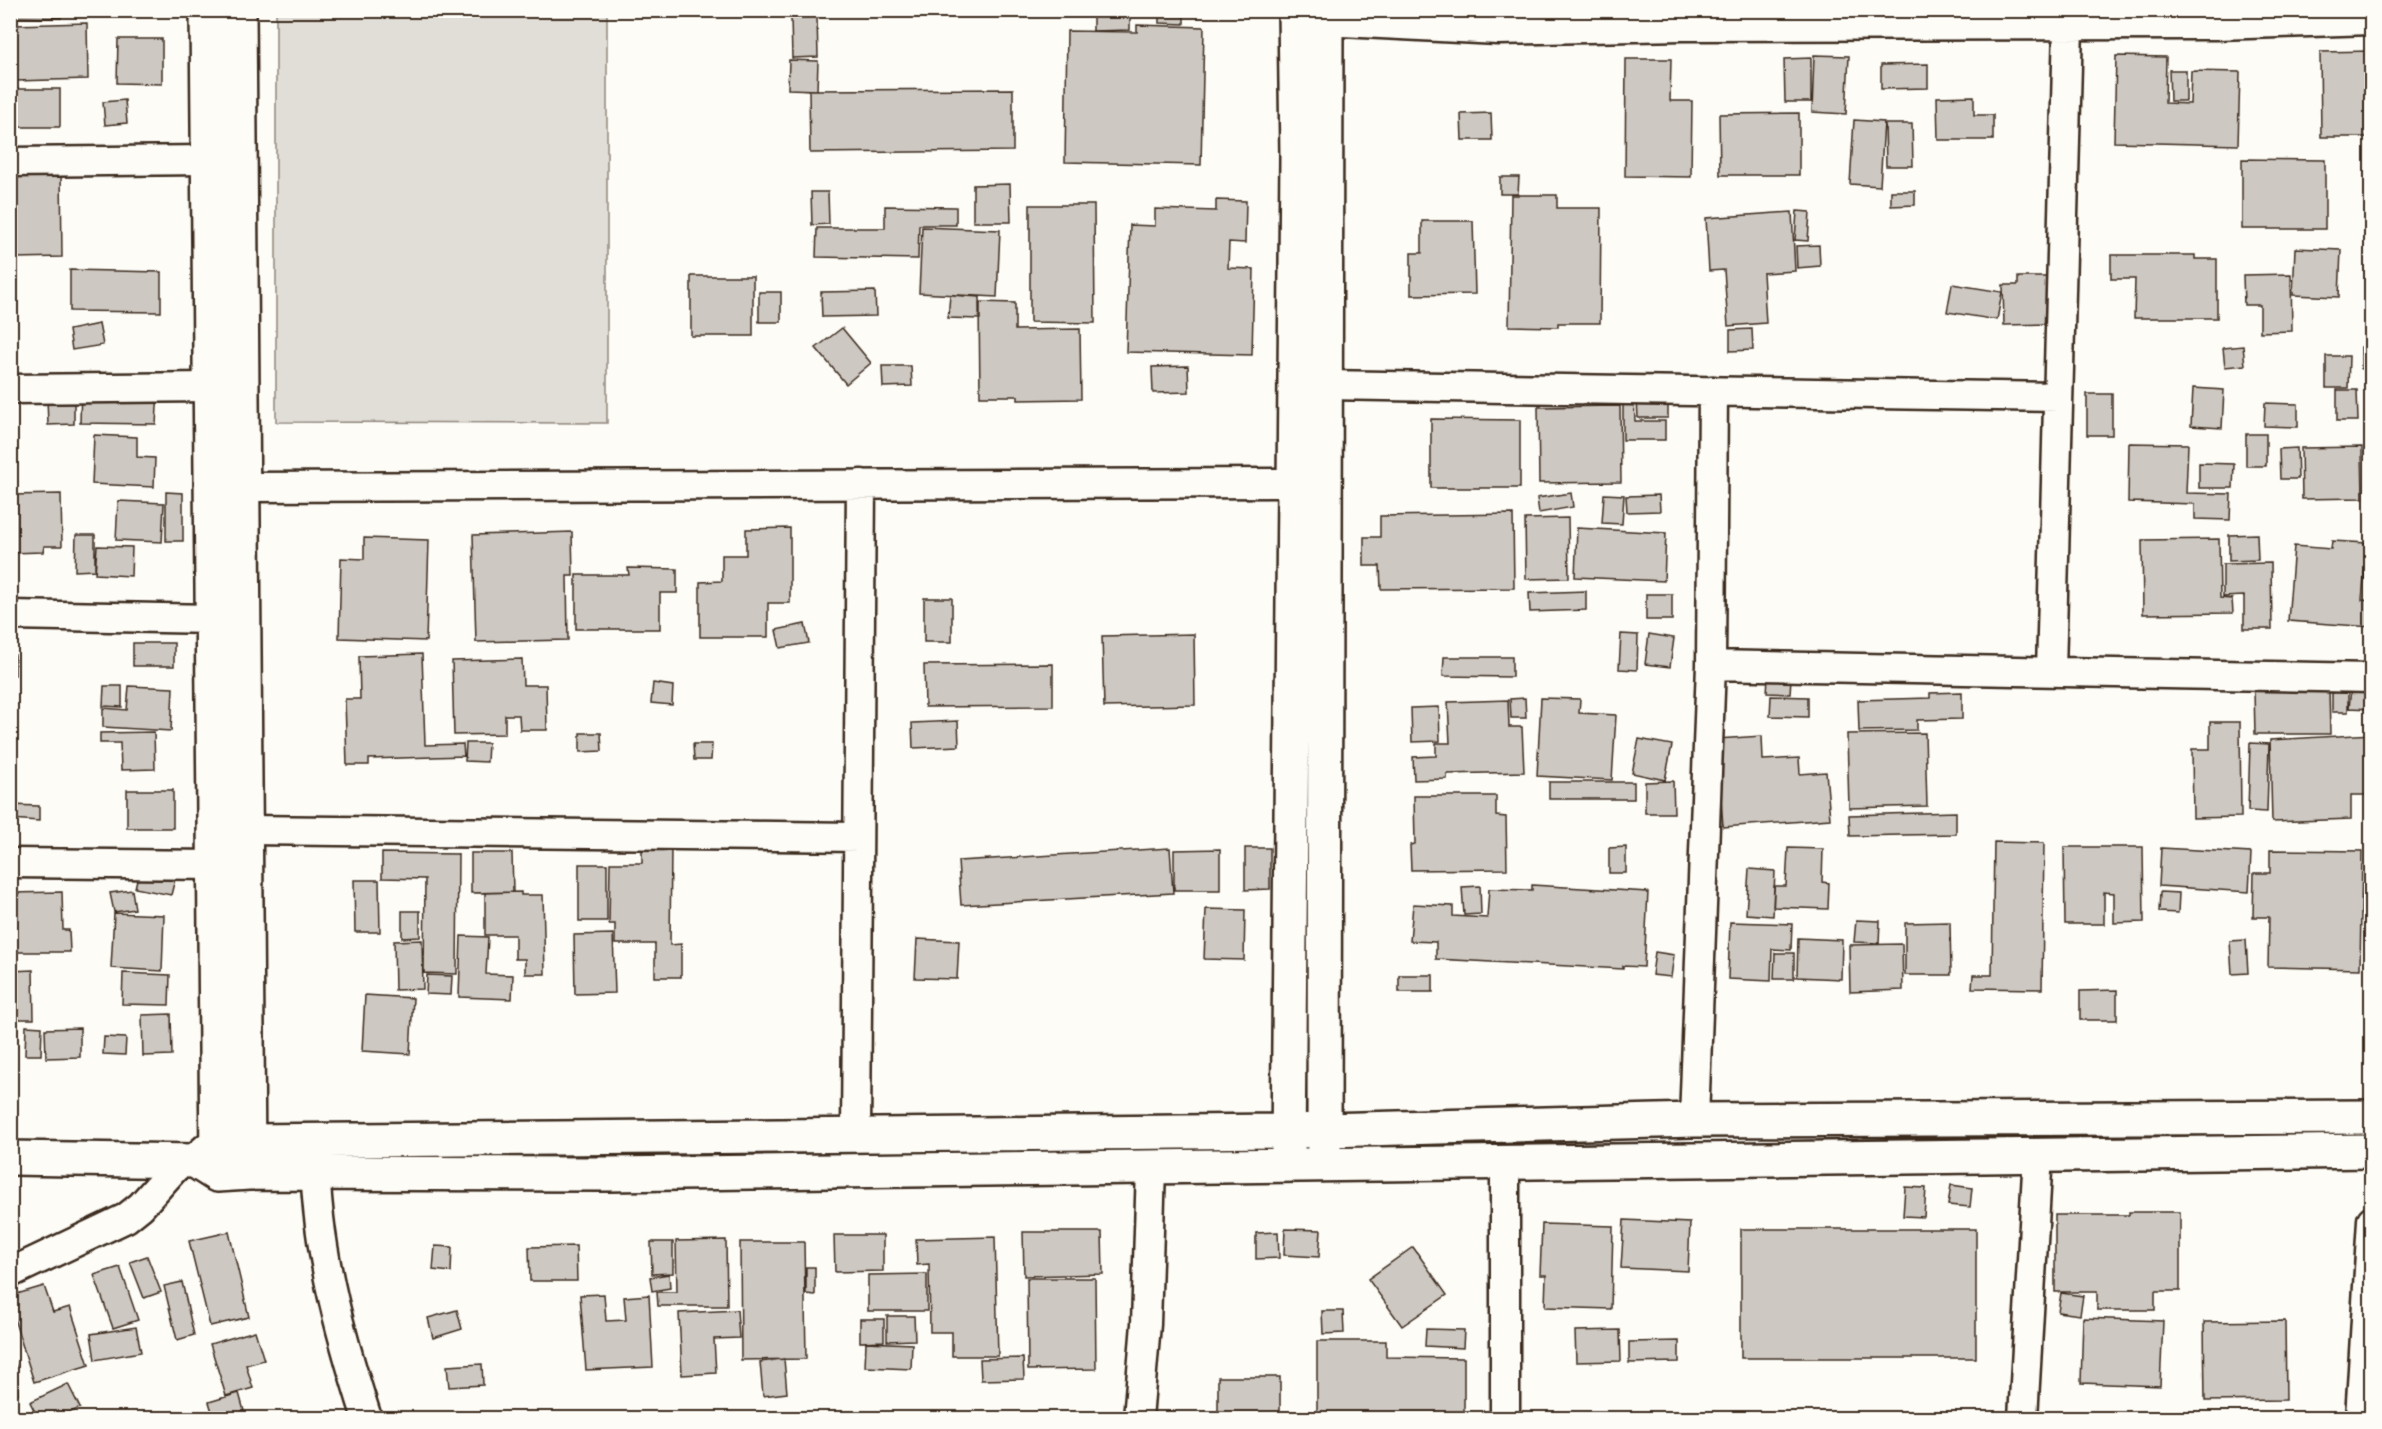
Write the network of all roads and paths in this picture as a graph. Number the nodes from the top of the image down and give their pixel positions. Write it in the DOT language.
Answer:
graph roads {
  1 [pos="207,10"];
  2 [pos="239,10"];
  3 [pos="1311,15"];
  4 [pos="1682,18"];
  5 [pos="2372,20"];
  6 [pos="2068,26"];
  7 [pos="207,160"];
  8 [pos="10,162"];
  9 [pos="1325,385"];
  10 [pos="210,387"];
  11 [pos="10,389"];
  12 [pos="1713,391"];
  13 [pos="2058,397"];
  14 [pos="1295,483"];
  15 [pos="861,484"];
  16 [pos="244,487"];
  17 [pos="10,615"];
  18 [pos="212,619"];
  19 [pos="1711,665"];
  20 [pos="2051,671"];
  21 [pos="2372,678"];
  22 [pos="245,830"];
  23 [pos="858,837"];
  24 [pos="10,863"];
  25 [pos="216,865"];
  26 [pos="2372,1117"];
  27 [pos="1694,1120"];
  28 [pos="1323,1130"];
  29 [pos="1289,1131"];
  30 [pos="856,1134"];
  31 [pos="2372,1151"];
  32 [pos="2038,1154"];
  33 [pos="315,1157"];
  34 [pos="10,1158"];
  35 [pos="218,1159"];
  36 [pos="1506,1163"];
  37 [pos="1288,1166"];
  38 [pos="1324,1166"];
  39 [pos="1151,1168"];
  40 [pos="2372,1220"];
  41 [pos="10,1273"];
  42 [pos="362,1417"];
  43 [pos="1138,1419"];
  44 [pos="1505,1419"];
  45 [pos="2023,1419"];
  46 [pos="2360,1419"];
  1 -- 7 [label="street"];
  2 -- 16 [label="street"];
  3 -- 4 [label="street"];
  3 -- 9 [label="street"];
  3 -- 14 [label="street"];
  4 -- 6 [label="street"];
  5 -- 6 [label="street"];
  6 -- 13 [label="street"];
  7 -- 8 [label="street"];
  7 -- 10 [label="street"];
  9 -- 12 [label="street"];
  9 -- 28 [label="street"];
  10 -- 11 [label="street"];
  10 -- 18 [label="street"];
  12 -- 13 [label="street"];
  12 -- 19 [label="street"];
  13 -- 20 [label="street"];
  14 -- 15 [label="street"];
  14 -- 29 [label="street"];
  15 -- 16 [label="street"];
  15 -- 23 [label="street"];
  16 -- 22 [label="street"];
  17 -- 18 [label="street"];
  18 -- 25 [label="street"];
  19 -- 20 [label="street"];
  19 -- 27 [label="street"];
  20 -- 21 [label="street"];
  22 -- 23 [label="street"];
  22 -- 35 [label="street"];
  23 -- 30 [label="street"];
  24 -- 25 [label="street"];
  25 -- 35 [label="street"];
  26 -- 27 [label="street"];
  27 -- 28 [label="street"];
  28 -- 29 [label="street"];
  28 -- 38 [label="street"];
  29 -- 30 [label="street"];
  29 -- 37 [label="street"];
  30 -- 33 [label="street"];
  31 -- 32 [label="street"];
  32 -- 36 [label="street"];
  32 -- 45 [label="street"];
  33 -- 35 [label="street"];
  33 -- 39 [label="street"];
  33 -- 42 [label="street"];
  34 -- 35 [label="street"];
  35 -- 41 [label="street"];
  36 -- 38 [label="street"];
  36 -- 44 [label="street"];
  37 -- 38 [label="street"];
  37 -- 39 [label="street"];
  39 -- 43 [label="street"];
  40 -- 46 [label="street"];
}
